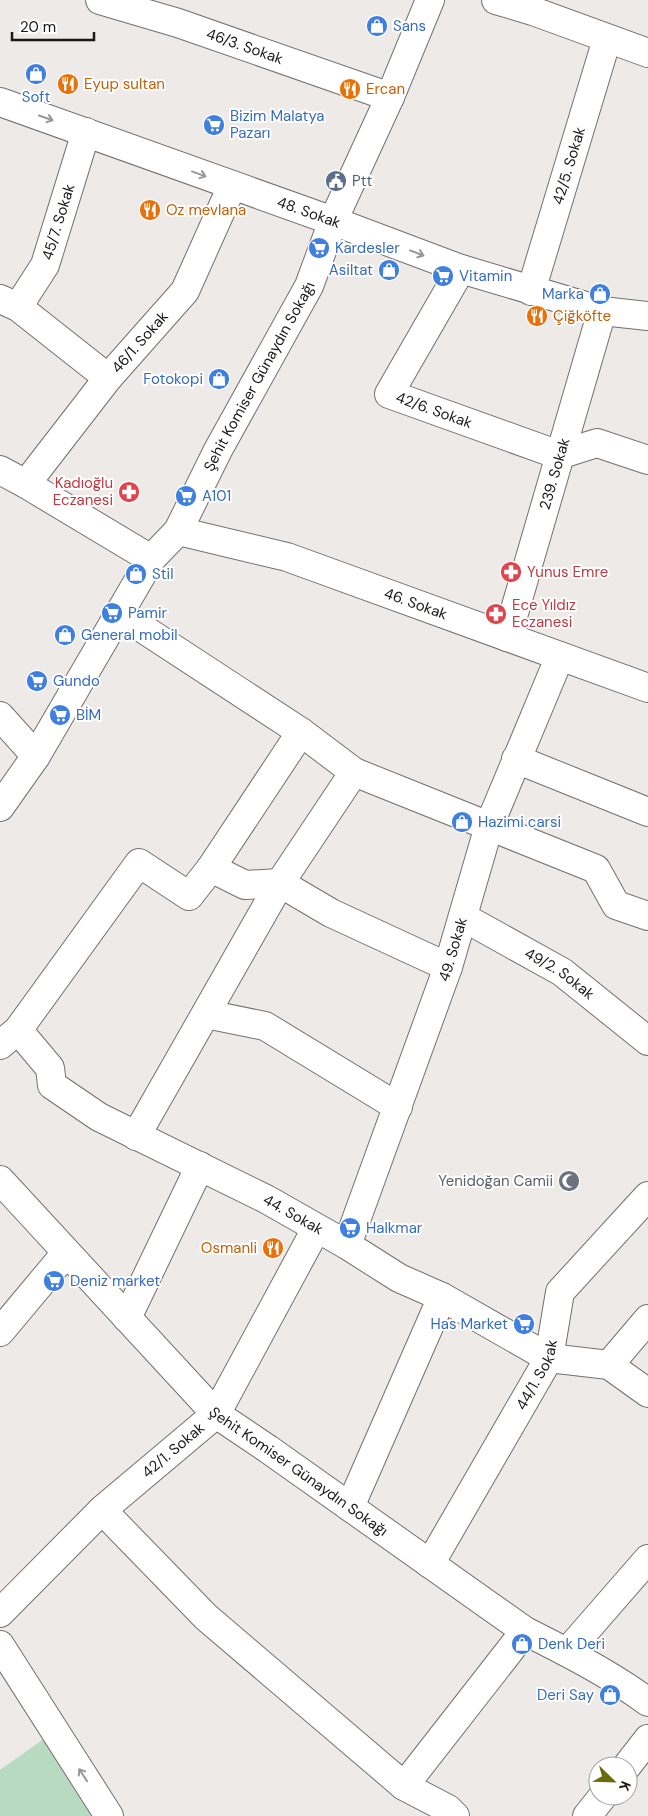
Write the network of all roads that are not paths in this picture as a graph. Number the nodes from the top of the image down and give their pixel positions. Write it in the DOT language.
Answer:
graph roads {
  1 [pos="100,0"];
  2 [pos="430,0"];
  3 [pos="496,0"];
  4 [pos="535,6"];
  5 [pos="607,38"];
  6 [pos="648,53"];
  7 [pos="390,97"];
  8 [pos="0,102"];
  9 [pos="86,132"];
  10 [pos="232,186"];
  11 [pos="333,221"];
  12 [pos="461,270"];
  13 [pos="531,291"];
  14 [pos="9,303"];
  15 [pos="602,311"];
  16 [pos="648,316"];
  17 [pos="108,378"];
  18 [pos="559,455"];
  19 [pos="648,460"];
  20 [pos="0,470"];
  21 [pos="26,484"];
  22 [pos="178,531"];
  23 [pos="151,559"];
  24 [pos="119,613"];
  25 [pos="507,637"];
  26 [pos="560,656"];
  27 [pos="648,688"];
  28 [pos="0,716"];
  29 [pos="301,732"];
  30 [pos="36,756"];
  31 [pos="516,758"];
  32 [pos="354,772"];
  33 [pos="0,808"];
  34 [pos="648,812"];
  35 [pos="489,826"];
  36 [pos="212,868"];
  37 [pos="280,883"];
  38 [pos="648,916"];
  39 [pos="463,917"];
  40 [pos="448,967"];
  41 [pos="206,1014"];
  42 [pos="9,1037"];
  43 [pos="648,1041"];
  44 [pos="398,1107"];
  45 [pos="136,1136"];
  46 [pos="200,1166"];
  47 [pos="0,1180"];
  48 [pos="648,1196"];
  49 [pos="316,1229"];
  50 [pos="347,1246"];
  51 [pos="66,1253"];
  52 [pos="442,1297"];
  53 [pos="127,1318"];
  54 [pos="648,1319"];
  55 [pos="0,1332"];
  56 [pos="549,1358"];
  57 [pos="610,1365"];
  58 [pos="648,1393"];
  59 [pos="216,1414"];
  60 [pos="350,1506"];
  61 [pos="102,1510"];
  62 [pos="648,1559"];
  63 [pos="430,1564"];
  64 [pos="0,1614"];
  65 [pos="525,1631"];
  66 [pos="0,1645"];
  67 [pos="567,1652"];
  68 [pos="644,1690"];
  69 [pos="648,1739"];
  70 [pos="635,1756"];
  71 [pos="404,1786"];
  72 [pos="595,1806"];
  73 [pos="448,1814"];
  74 [pos="109,1816"];
  75 [pos="587,1816"];
  1 -- 7 [label="street, 46/3. Sokak"];
  2 -- 7 [label="street, Şehit Komiser Günaydın Sokağı"];
  3 -- 4 [label="street"];
  4 -- 5 [label="street"];
  5 -- 6 [label="street"];
  5 -- 13 [label="street, 42/5. Sokak"];
  7 -- 11 [label="street, Şehit Komiser Günaydın Sokağı"];
  8 -- 9 [label="street, 48. Sokak, one-way"];
  9 -- 10 [label="street, 48. Sokak, one-way"];
  9 -- 14 [label="street, 45/7. Sokak"];
  10 -- 11 [label="street, 48. Sokak"];
  10 -- 17 [label="street, 46/1. Sokak"];
  11 -- 12 [label="street, 48. Sokak, one-way"];
  11 -- 22 [label="street, Şehit Komiser Günaydın Sokağı"];
  12 -- 13 [label="street, 48. Sokak"];
  12 -- 18 [label="street, 42/6. Sokak"];
  13 -- 15 [label="street, 48. Sokak"];
  14 -- 17 [label="street"];
  15 -- 16 [label="street, 48. Sokak"];
  15 -- 18 [label="street, 239. Sokak"];
  17 -- 21 [label="street, 46/1. Sokak"];
  18 -- 19 [label="street"];
  18 -- 25 [label="street, 239. Sokak"];
  20 -- 21 [label="street"];
  21 -- 23 [label="street"];
  22 -- 23 [label="street, Şehit Komiser Günaydın Sokağı"];
  22 -- 25 [label="street, 46. Sokak"];
  23 -- 24 [label="street, Şehit Komiser Günaydın Sokağı"];
  24 -- 29 [label="street"];
  24 -- 30 [label="street, Şehit Komiser Günaydın Sokağı"];
  25 -- 26 [label="street, 46. Sokak"];
  26 -- 27 [label="street, 46. Sokak"];
  26 -- 31 [label="street, 49. Sokak"];
  28 -- 30 [label="street"];
  29 -- 32 [label="street"];
  29 -- 36 [label="street"];
  30 -- 33 [label="street, Şehit Komiser Günaydın Sokağı"];
  31 -- 34 [label="street"];
  31 -- 35 [label="street, 49. Sokak"];
  32 -- 35 [label="street"];
  32 -- 37 [label="street"];
  35 -- 38 [label="street"];
  35 -- 39 [label="street, 49. Sokak"];
  36 -- 37 [label="street"];
  36 -- 42 [label="street"];
  37 -- 40 [label="street"];
  37 -- 41 [label="street"];
  39 -- 40 [label="street, 49. Sokak"];
  39 -- 43 [label="street, 49/2. Sokak"];
  40 -- 44 [label="street, 49. Sokak"];
  41 -- 44 [label="street"];
  41 -- 45 [label="street"];
  42 -- 45 [label="street, 44. Sokak"];
  44 -- 50 [label="street, 49. Sokak"];
  45 -- 46 [label="street, 44. Sokak"];
  46 -- 49 [label="street, 44. Sokak"];
  46 -- 53 [label="street"];
  47 -- 51 [label="street, Şehit Komiser Günaydın Sokağı"];
  48 -- 56 [label="street, 44/1. Sokak"];
  49 -- 50 [label="street, 44. Sokak"];
  49 -- 59 [label="street, 42/1. Sokak"];
  50 -- 52 [label="street, 44. Sokak"];
  51 -- 53 [label="street, Şehit Komiser Günaydın Sokağı"];
  51 -- 55 [label="street"];
  52 -- 56 [label="street, 44. Sokak"];
  52 -- 60 [label="street"];
  53 -- 59 [label="street, Şehit Komiser Günaydın Sokağı"];
  54 -- 57 [label="street"];
  56 -- 57 [label="street, 44. Sokak"];
  56 -- 63 [label="street, 44/1. Sokak"];
  57 -- 58 [label="street, 44. Sokak"];
  59 -- 60 [label="street, Şehit Komiser Günaydın Sokağı"];
  59 -- 61 [label="street, 42/1. Sokak"];
  60 -- 63 [label="street, Şehit Komiser Günaydın Sokağı"];
  61 -- 64 [label="street, 42/1. Sokak"];
  61 -- 71 [label="street"];
  62 -- 67 [label="street"];
  63 -- 65 [label="street, Şehit Komiser Günaydın Sokağı"];
  65 -- 67 [label="street, Şehit Komiser Günaydın Sokağı"];
  65 -- 71 [label="street"];
  74 -- 66 [label="street, one-way"];
  67 -- 68 [label="street, Şehit Komiser Günaydın Sokağı"];
  69 -- 70 [label="street"];
  71 -- 73 [label="street"];
  72 -- 75 [label="street"];
}
